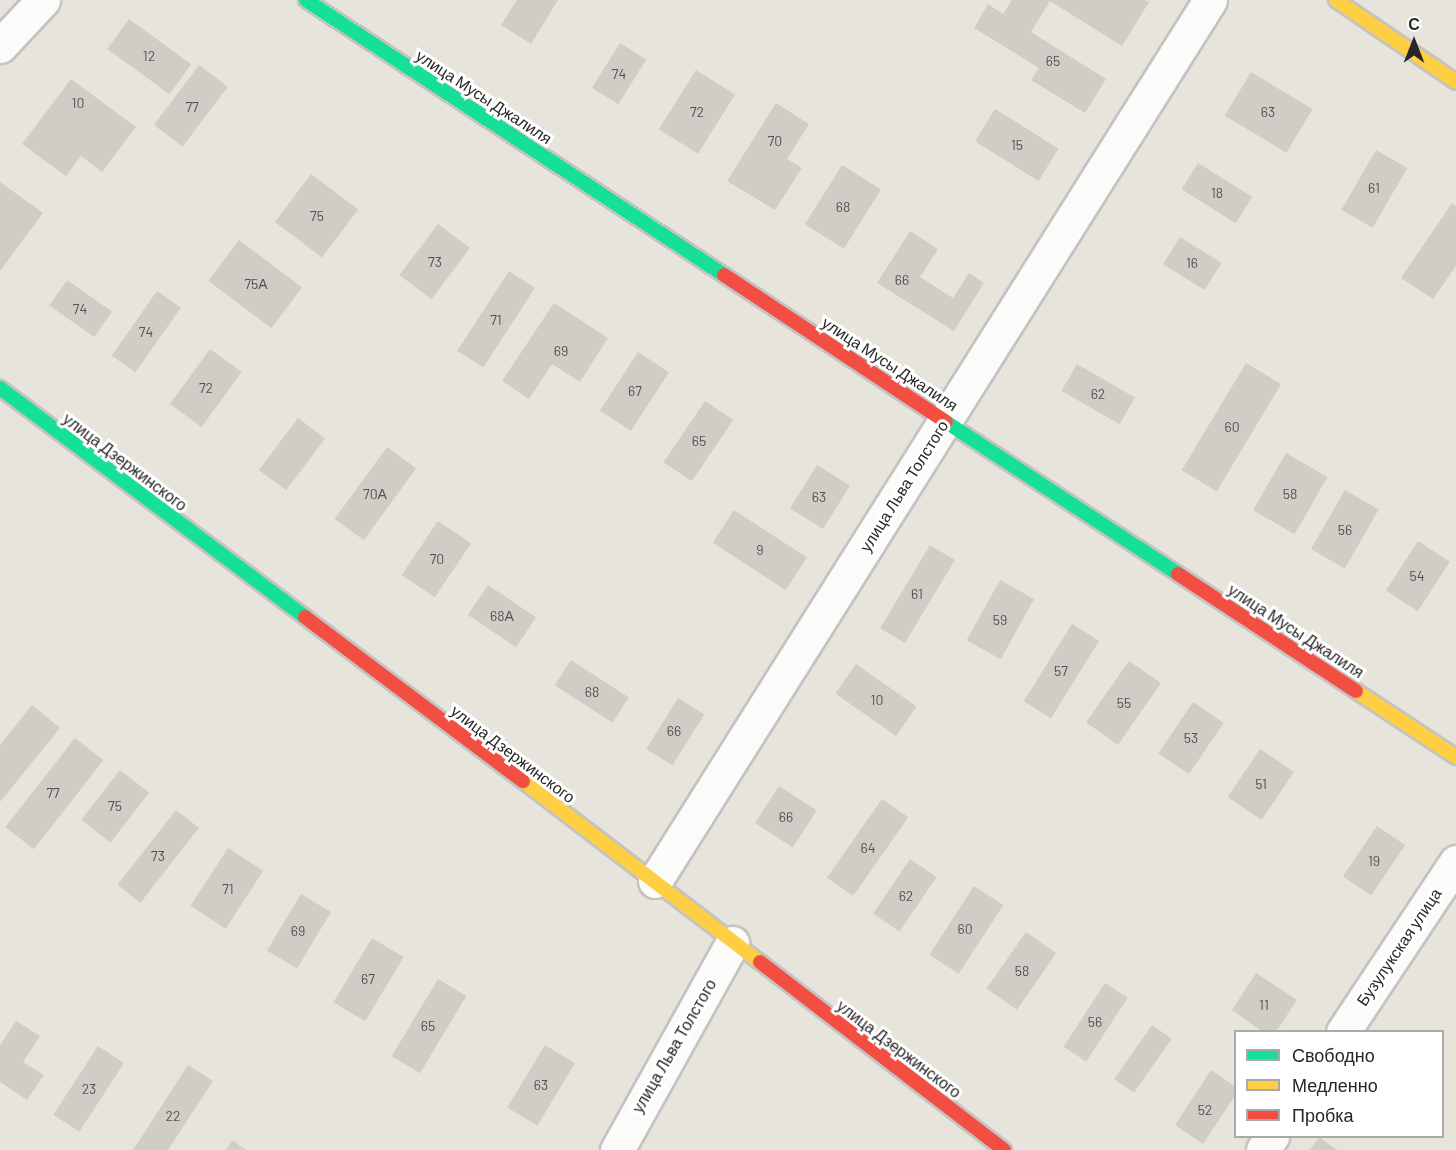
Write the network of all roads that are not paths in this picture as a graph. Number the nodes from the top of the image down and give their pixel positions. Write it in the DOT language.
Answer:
graph roads {
  1 [pos="43,0"];
  2 [pos="306,0"];
  3 [pos="1210,0"];
  4 [pos="1336,0"];
  5 [pos="0,46"];
  6 [pos="1456,82"];
  7 [pos="0,388"];
  8 [pos="946,420"];
  9 [pos="1456,757"];
  10 [pos="1456,862"];
  11 [pos="655,881"];
  12 [pos="732,943"];
  13 [pos="1344,1030"];
  14 [pos="617,1150"];
  15 [pos="1004,1150"];
  1 -- 5 [label="street"];
  2 -- 8 [label="street, улица Мусы Джалиля"];
  3 -- 8 [label="street, улица Льва Толстого"];
  4 -- 6 [label="street"];
  7 -- 11 [label="street, улица Дзержинского"];
  8 -- 9 [label="street, улица Мусы Джалиля"];
  8 -- 11 [label="street, улица Льва Толстого"];
  10 -- 13 [label="street, Бузулукская улица"];
  11 -- 12 [label="street, улица Дзержинского"];
  12 -- 14 [label="street, улица Льва Толстого"];
  12 -- 15 [label="street, улица Дзержинского"];
}
